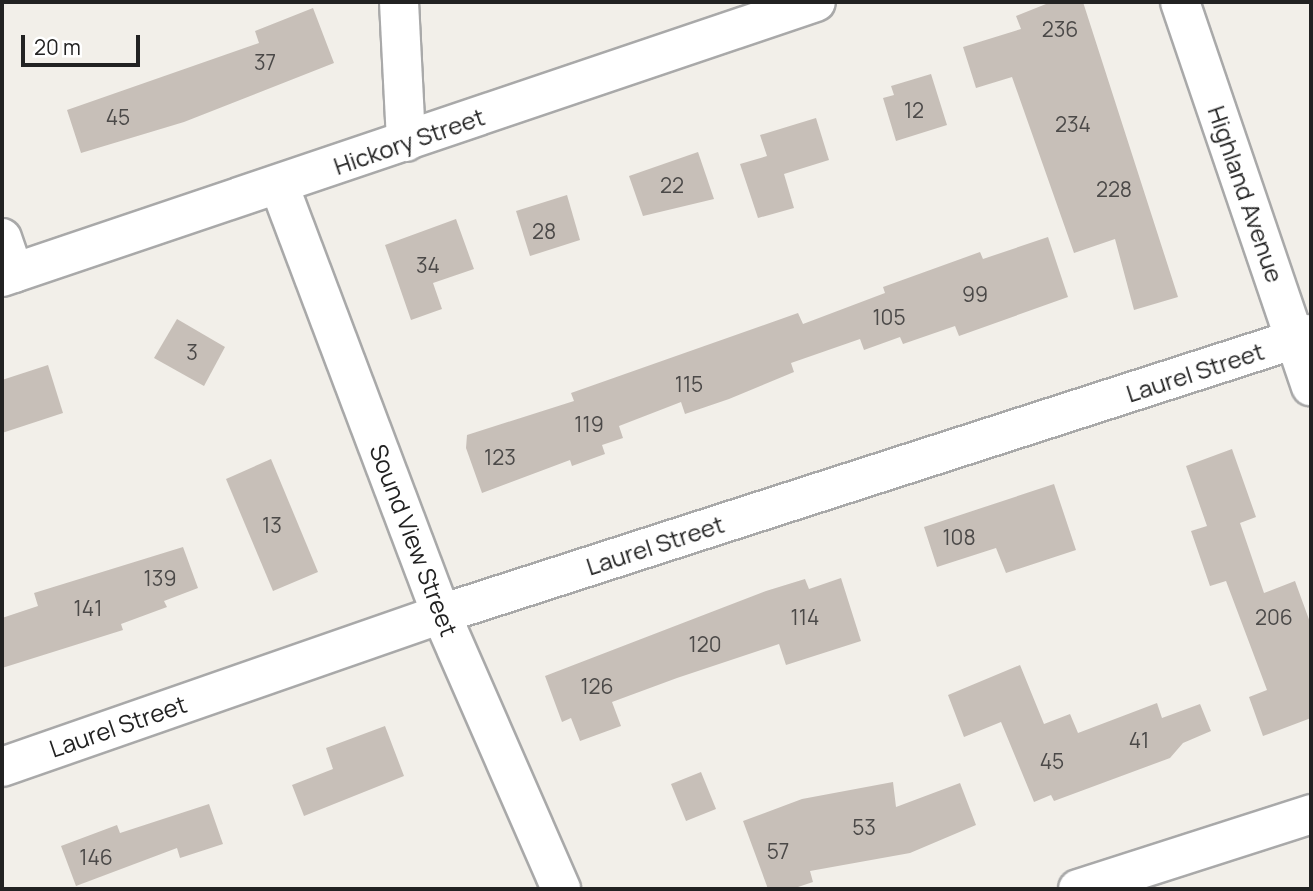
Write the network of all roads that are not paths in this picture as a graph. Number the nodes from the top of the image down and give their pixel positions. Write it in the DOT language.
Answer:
graph roads {
  1 [pos="399,2"];
  2 [pos="816,2"];
  3 [pos="1183,3"];
  4 [pos="406,142"];
  5 [pos="279,185"];
  6 [pos="6,263"];
  7 [pos="1303,336"];
  8 [pos="1311,386"];
  9 [pos="441,614"];
  10 [pos="2,767"];
  11 [pos="1311,814"];
  12 [pos="561,889"];
  13 [pos="1078,889"];
  1 -- 4 [label="street"];
  2 -- 4 [label="street, Hickory Street"];
  3 -- 7 [label="street, Highland Avenue"];
  4 -- 5 [label="street, Hickory Street"];
  5 -- 6 [label="street, Hickory Street"];
  5 -- 9 [label="street, Sound View Street"];
  7 -- 8 [label="street, Highland Avenue"];
  7 -- 9 [label="street, Laurel Street"];
  9 -- 10 [label="street, Laurel Street"];
  9 -- 12 [label="street, Sound View Street"];
  11 -- 13 [label="street"];
}
